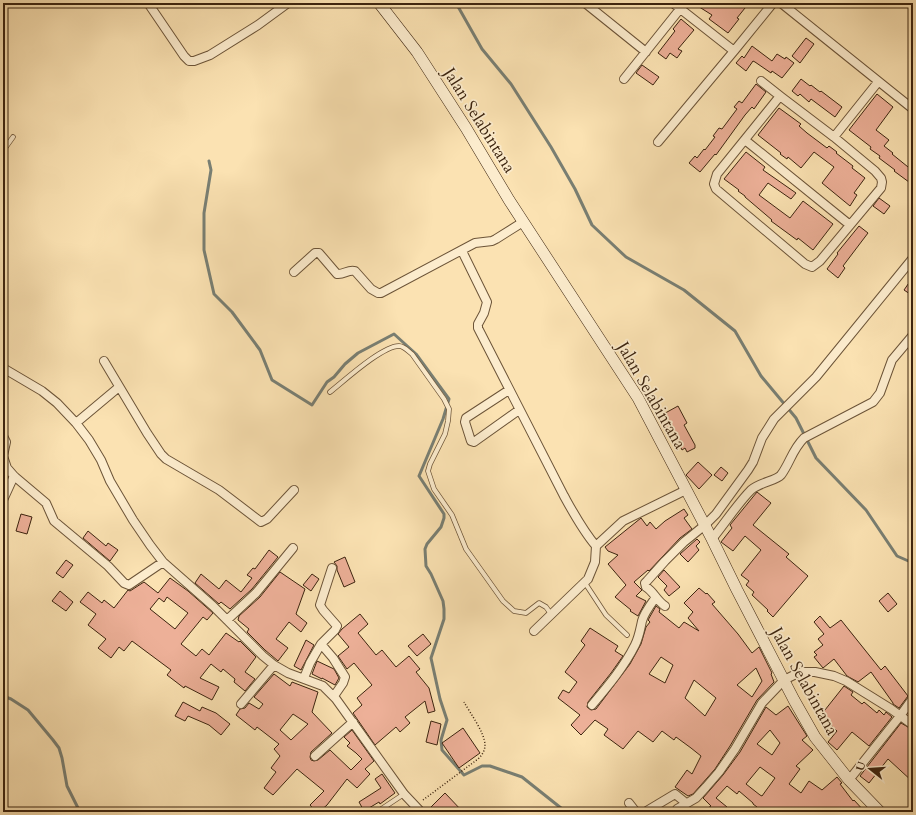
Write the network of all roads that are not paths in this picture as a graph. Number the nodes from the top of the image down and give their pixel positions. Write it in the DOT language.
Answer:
graph roads {
  1 [pos="148,3"];
  2 [pos="288,3"];
  3 [pos="379,3"];
  4 [pos="585,3"];
  5 [pos="673,3"];
  6 [pos="773,3"];
  7 [pos="782,3"];
  8 [pos="680,9"];
  9 [pos="734,50"];
  10 [pos="646,52"];
  11 [pos="624,79"];
  12 [pos="761,81"];
  13 [pos="878,82"];
  14 [pos="780,96"];
  15 [pos="913,110"];
  16 [pos="13,137"];
  17 [pos="834,137"];
  18 [pos="745,140"];
  19 [pos="658,142"];
  20 [pos="3,151"];
  21 [pos="524,222"];
  22 [pos="850,224"];
  23 [pos="462,251"];
  24 [pos="913,258"];
  25 [pos="294,272"];
  26 [pos="913,335"];
  27 [pos="104,361"];
  28 [pos="3,368"];
  29 [pos="119,388"];
  30 [pos="509,390"];
  31 [pos="330,392"];
  32 [pos="519,410"];
  33 [pos="76,423"];
  34 [pos="3,436"];
  35 [pos="14,476"];
  36 [pos="294,490"];
  37 [pos="686,490"];
  38 [pos="3,500"];
  39 [pos="705,525"];
  40 [pos="712,539"];
  41 [pos="596,546"];
  42 [pos="293,548"];
  43 [pos="163,562"];
  44 [pos="332,568"];
  45 [pos="585,583"];
  46 [pos="656,597"];
  47 [pos="665,606"];
  48 [pos="551,614"];
  49 [pos="227,620"];
  50 [pos="534,631"];
  51 [pos="627,635"];
  52 [pos="321,644"];
  53 [pos="274,665"];
  54 [pos="304,678"];
  55 [pos="784,680"];
  56 [pos="334,696"];
  57 [pos="913,698"];
  58 [pos="241,704"];
  59 [pos="592,705"];
  60 [pos="900,716"];
  61 [pos="353,722"];
  62 [pos="913,726"];
  63 [pos="315,756"];
  64 [pos="849,780"];
  65 [pos="404,794"];
  66 [pos="629,803"];
  67 [pos="686,803"];
  68 [pos="418,809"];
  69 [pos="677,810"];
  70 [pos="374,812"];
  71 [pos="636,812"];
  72 [pos="645,812"];
  73 [pos="880,812"];
  1 -- 2 [label="street"];
  3 -- 21 [label="street, Jalan Selabintana"];
  4 -- 10 [label="street"];
  5 -- 8 [label="street"];
  6 -- 9 [label="street"];
  7 -- 13 [label="street"];
  8 -- 9 [label="street"];
  8 -- 10 [label="street"];
  9 -- 19 [label="street"];
  10 -- 11 [label="street"];
  12 -- 14 [label="street"];
  13 -- 15 [label="street"];
  13 -- 17 [label="street"];
  14 -- 17 [label="street"];
  14 -- 18 [label="street"];
  16 -- 20 [label="lane"];
  17 -- 22 [label="street"];
  18 -- 22 [label="street"];
  18 -- 22 [label="street"];
  21 -- 23 [label="street"];
  21 -- 37 [label="street, Jalan Selabintana"];
  23 -- 25 [label="street"];
  23 -- 30 [label="street"];
  24 -- 39 [label="street"];
  26 -- 40 [label="street"];
  27 -- 29 [label="street"];
  28 -- 33 [label="street"];
  29 -- 33 [label="street"];
  29 -- 36 [label="street"];
  30 -- 32 [label="street"];
  30 -- 32 [label="street"];
  31 -- 48 [label="lane"];
  32 -- 41 [label="street"];
  33 -- 43 [label="street"];
  34 -- 35 [label="street"];
  35 -- 38 [label="street"];
  35 -- 43 [label="street"];
  37 -- 39 [label="street, Jalan Selabintana"];
  37 -- 41 [label="street"];
  39 -- 40 [label="street, Jalan Selabintana"];
  39 -- 46 [label="street"];
  40 -- 55 [label="street, Jalan Selabintana"];
  41 -- 45 [label="street"];
  42 -- 49 [label="street"];
  43 -- 49 [label="street"];
  44 -- 52 [label="street"];
  45 -- 48 [label="street"];
  45 -- 51 [label="lane"];
  46 -- 47 [label="street"];
  46 -- 59 [label="street"];
  48 -- 50 [label="street"];
  49 -- 53 [label="street"];
  52 -- 54 [label="street"];
  52 -- 56 [label="street"];
  53 -- 54 [label="street"];
  53 -- 58 [label="street"];
  54 -- 56 [label="street"];
  55 -- 60 [label="street"];
  55 -- 64 [label="street, Jalan Selabintana"];
  55 -- 67 [label="street"];
  56 -- 61 [label="street"];
  57 -- 60 [label="street"];
  60 -- 62 [label="street"];
  60 -- 64 [label="street"];
  61 -- 63 [label="street"];
  61 -- 65 [label="street"];
  64 -- 73 [label="street, Jalan Selabintana"];
  65 -- 68 [label="street"];
  65 -- 70 [label="lane"];
  66 -- 71 [label="street"];
  67 -- 69 [label="street"];
  67 -- 72 [label="street"];
}
